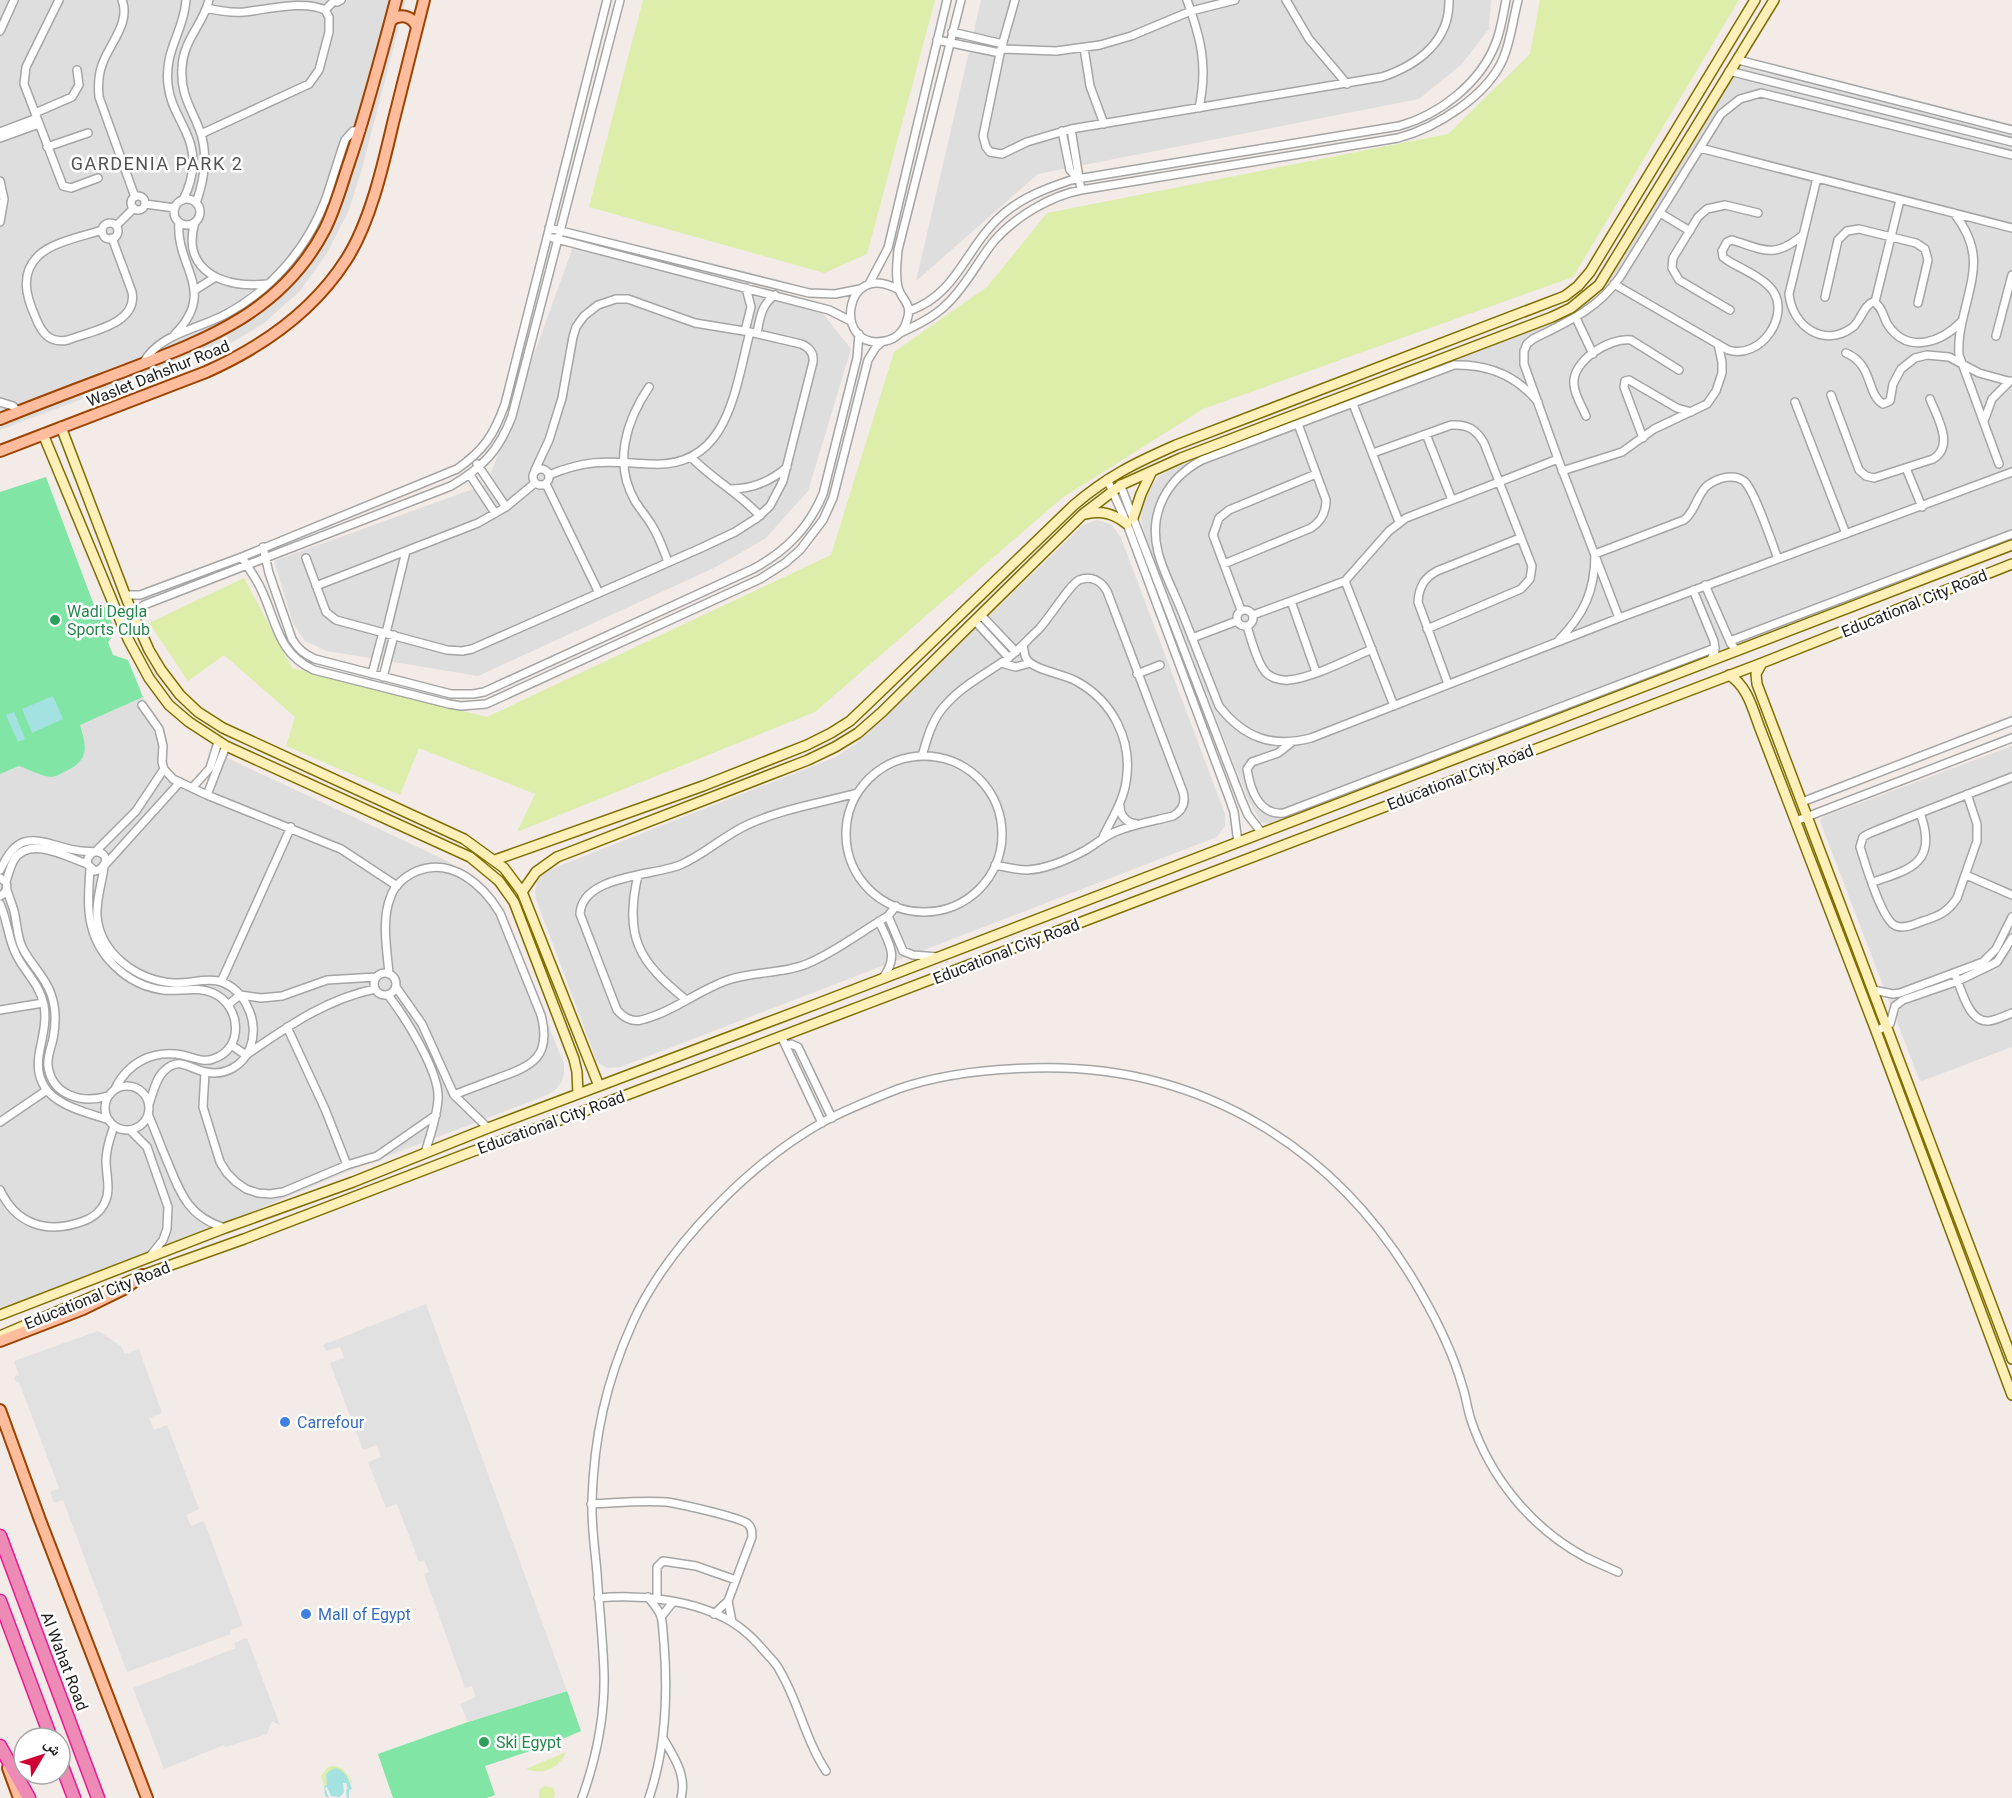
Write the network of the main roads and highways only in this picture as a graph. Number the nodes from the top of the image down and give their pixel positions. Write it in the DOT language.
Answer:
graph roads {
  1 [pos="396,0"];
  2 [pos="424,0"];
  3 [pos="391,20"];
  4 [pos="417,27"];
  5 [pos="0,419"];
  6 [pos="0,451"];
  7 [pos="142,1275"];
  8 [pos="0,1341"];
  9 [pos="0,1410"];
  10 [pos="0,1536"];
  11 [pos="0,1602"];
  12 [pos="46,1726"];
  13 [pos="0,1747"];
  14 [pos="19,1798"];
  15 [pos="29,1798"];
  16 [pos="98,1798"];
  17 [pos="147,1798"];
  1 -- 3 [label="main road, Waslet Dahshur Road"];
  2 -- 4 [label="main road, Waslet Dahshur Road"];
  3 -- 4 [label="main road"];
  3 -- 5 [label="main road, Waslet Dahshur Road"];
  4 -- 6 [label="main road, Waslet Dahshur Road"];
  7 -- 8 [label="main road"];
  9 -- 17 [label="main road"];
  10 -- 16 [label="highway, Al Wahat Road"];
  11 -- 12 [label="highway"];
  13 -- 14 [label="main road"];
  13 -- 15 [label="highway"];
}
